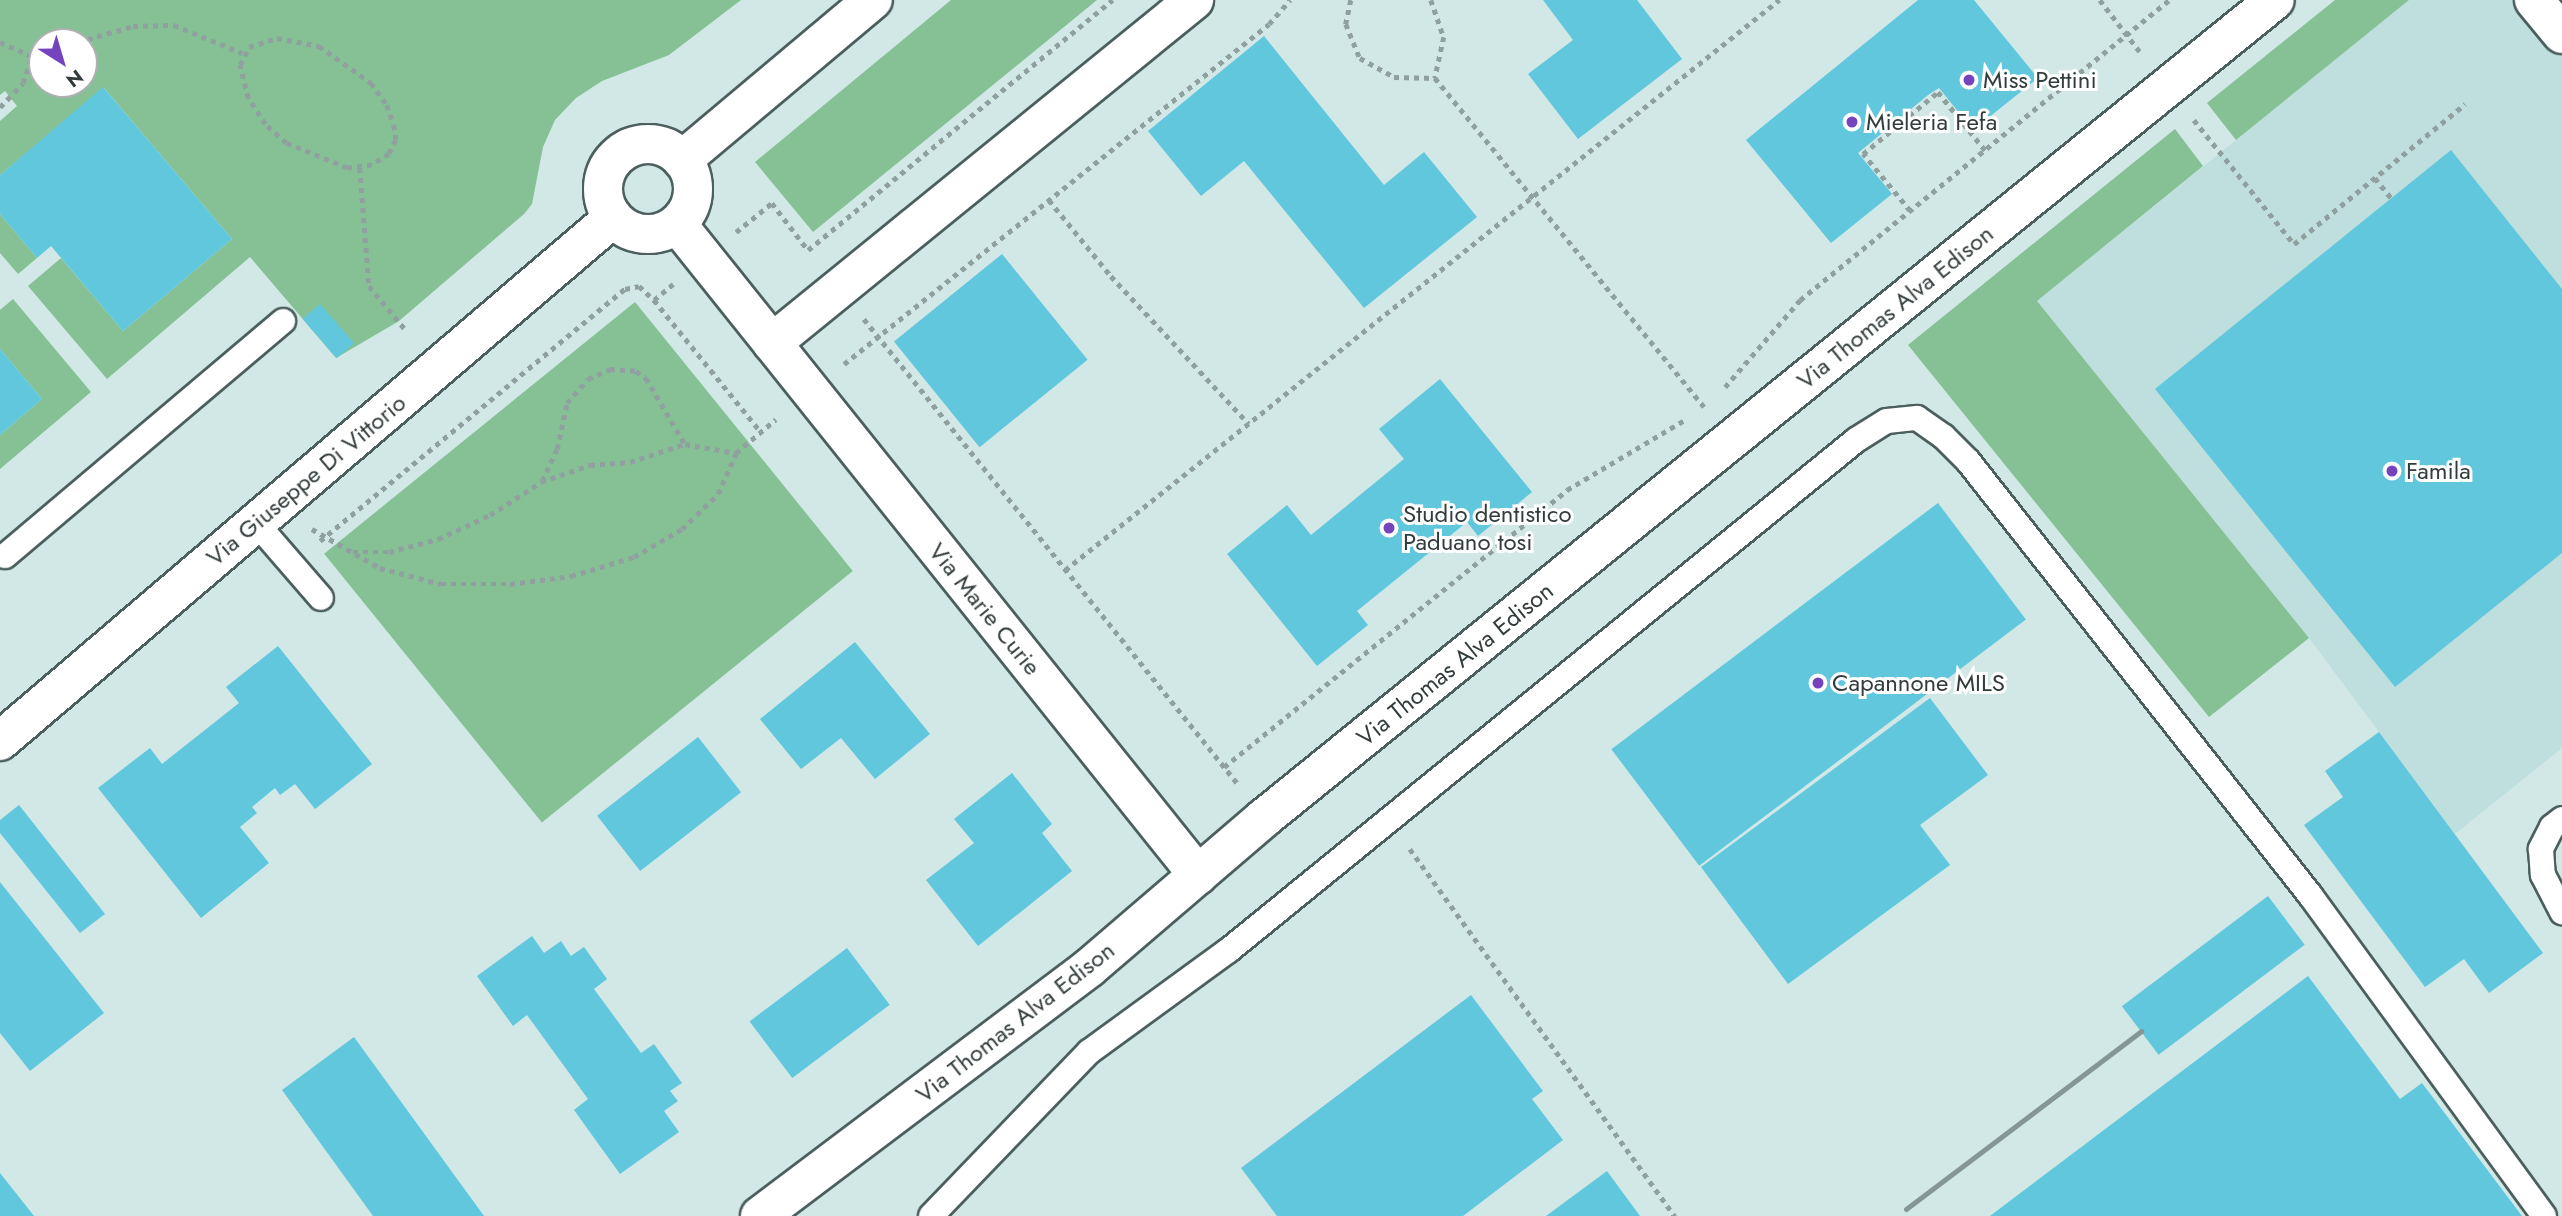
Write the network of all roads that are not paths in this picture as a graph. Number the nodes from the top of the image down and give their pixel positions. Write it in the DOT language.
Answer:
graph roads {
  1 [pos="873,0"];
  2 [pos="1194,0"];
  3 [pos="2275,0"];
  4 [pos="2534,0"];
  5 [pos="2562,34"];
  6 [pos="682,160"];
  7 [pos="612,218"];
  8 [pos="677,224"];
  9 [pos="283,321"];
  10 [pos="772,343"];
  11 [pos="270,511"];
  12 [pos="5,556"];
  13 [pos="321,598"];
  14 [pos="0,741"];
  15 [pos="2562,819"];
  16 [pos="1198,874"];
  17 [pos="2562,912"];
  18 [pos="760,1216"];
  19 [pos="931,1216"];
  20 [pos="2544,1216"];
  1 -- 6 [label="street"];
  2 -- 10 [label="street"];
  3 -- 16 [label="street, Via Thomas Alva Edison"];
  4 -- 5 [label="street"];
  6 -- 7 [label="street"];
  6 -- 8 [label="street"];
  7 -- 8 [label="street"];
  7 -- 11 [label="street, Via Giuseppe Di Vittorio"];
  8 -- 10 [label="street, Via Marie Curie"];
  9 -- 12 [label="lane"];
  10 -- 16 [label="street, Via Marie Curie"];
  11 -- 13 [label="lane"];
  11 -- 14 [label="street, Via Giuseppe Di Vittorio"];
  15 -- 17 [label="lane"];
  16 -- 18 [label="street, Via Thomas Alva Edison"];
  19 -- 20 [label="lane"];
}
